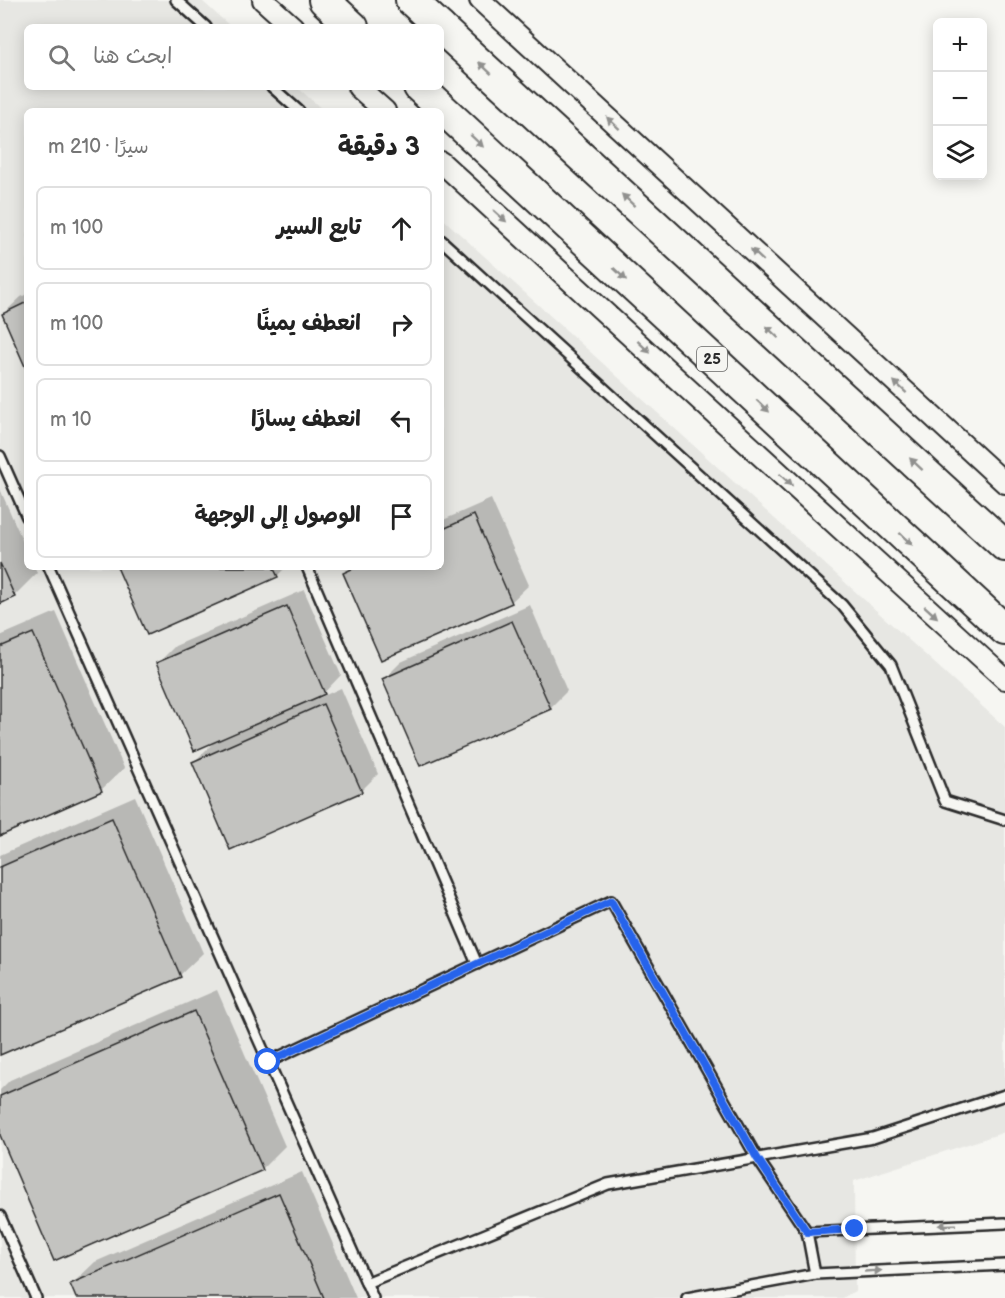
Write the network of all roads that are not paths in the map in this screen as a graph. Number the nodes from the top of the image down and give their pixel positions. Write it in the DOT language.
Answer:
graph roads {
  1 [pos="176,0"];
  2 [pos="263,0"];
  3 [pos="324,0"];
  4 [pos="480,0"];
  5 [pos="203,24"];
  6 [pos="290,24"];
  7 [pos="350,24"];
  8 [pos="444,37"];
  9 [pos="275,90"];
  10 [pos="361,90"];
  11 [pos="422,90"];
  12 [pos="295,108"];
  13 [pos="382,108"];
  14 [pos="442,108"];
  15 [pos="444,110"];
  16 [pos="444,165"];
  17 [pos="444,243"];
  18 [pos="0,456"];
  19 [pos="1005,483"];
  20 [pos="24,510"];
  21 [pos="1005,546"];
  22 [pos="50,570"];
  23 [pos="308,570"];
  24 [pos="1005,630"];
  25 [pos="1005,680"];
  26 [pos="1005,820"];
  27 [pos="477,964"];
  28 [pos="268,1062"];
  29 [pos="1005,1095"];
  30 [pos="757,1158"];
  31 [pos="0,1216"];
  32 [pos="1005,1222"];
  33 [pos="807,1232"];
  34 [pos="1005,1265"];
  35 [pos="815,1274"];
  36 [pos="366,1283"];
  37 [pos="36,1298"];
  38 [pos="373,1298"];
  39 [pos="687,1298"];
  1 -- 5 [label="lane"];
  2 -- 6 [label="street"];
  3 -- 7 [label="main road"];
  19 -- 4 [label="street, one-way"];
  21 -- 8 [label="main road, one-way"];
  9 -- 12 [label="lane"];
  10 -- 13 [label="street"];
  11 -- 14 [label="main road, 25, one-way"];
  15 -- 24 [label="main road, 25, one-way"];
  16 -- 25 [label="street, one-way"];
  17 -- 26 [label="lane"];
  18 -- 20 [label="lane"];
  22 -- 28 [label="lane"];
  23 -- 27 [label="lane"];
  27 -- 28 [label="lane"];
  27 -- 30 [label="lane"];
  28 -- 36 [label="lane"];
  29 -- 30 [label="lane"];
  30 -- 33 [label="lane"];
  30 -- 36 [label="lane"];
  31 -- 37 [label="lane"];
  32 -- 33 [label="lane, one-way"];
  33 -- 35 [label="lane"];
  35 -- 34 [label="lane, one-way"];
  35 -- 39 [label="lane"];
  36 -- 38 [label="lane"];
}
